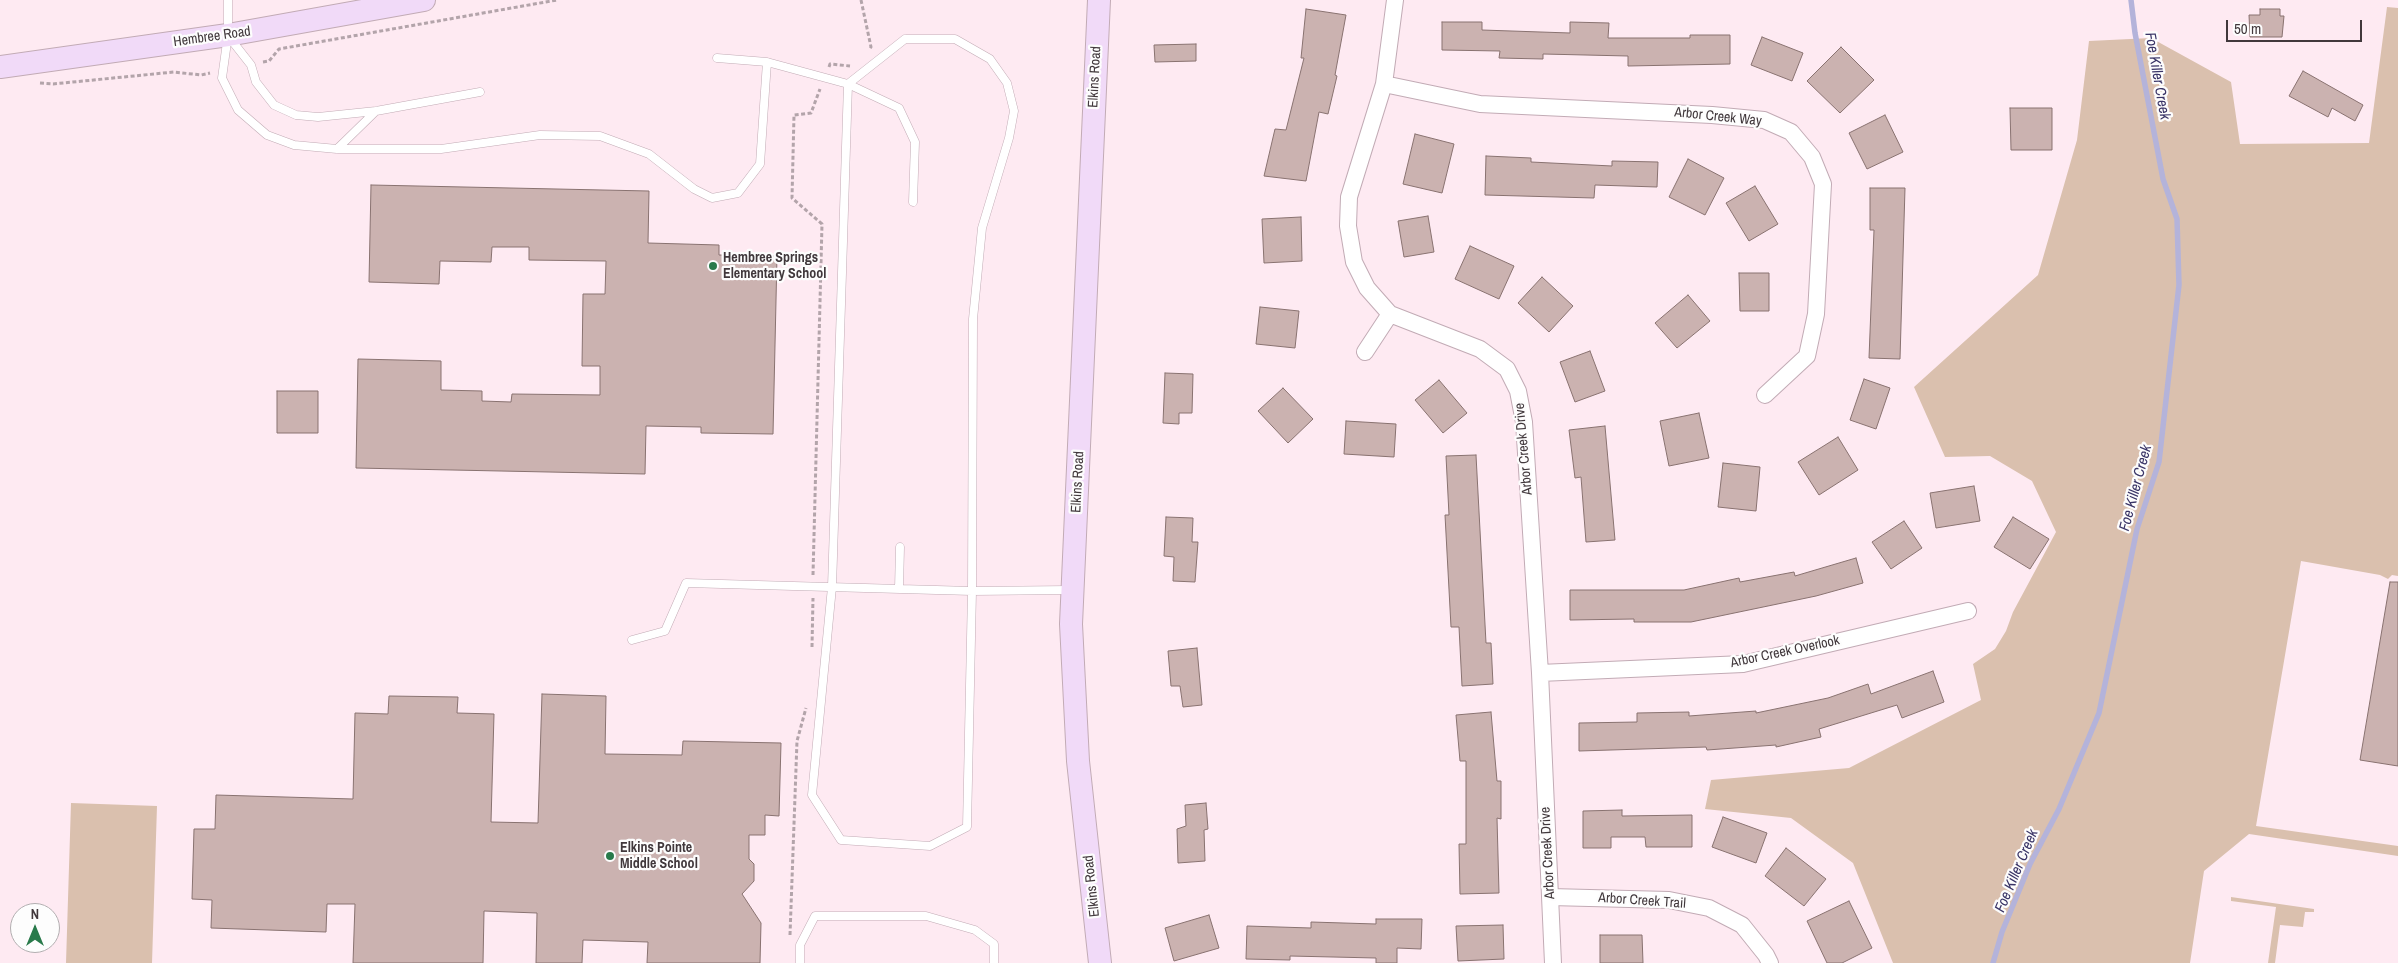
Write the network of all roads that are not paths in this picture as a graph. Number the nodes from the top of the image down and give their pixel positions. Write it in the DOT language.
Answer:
graph roads {
  1 [pos="228,0"];
  2 [pos="424,0"];
  3 [pos="1099,0"];
  4 [pos="1395,0"];
  5 [pos="228,36"];
  6 [pos="717,58"];
  7 [pos="768,62"];
  8 [pos="0,68"];
  9 [pos="848,84"];
  10 [pos="1384,84"];
  11 [pos="480,92"];
  12 [pos="376,111"];
  13 [pos="337,149"];
  14 [pos="913,202"];
  15 [pos="1390,314"];
  16 [pos="1365,352"];
  17 [pos="1765,395"];
  18 [pos="900,547"];
  19 [pos="832,587"];
  20 [pos="899,589"];
  21 [pos="1073,590"];
  22 [pos="972,591"];
  23 [pos="1968,611"];
  24 [pos="632,640"];
  25 [pos="1540,674"];
  26 [pos="1550,897"];
  27 [pos="800,963"];
  28 [pos="994,963"];
  29 [pos="1100,963"];
  30 [pos="1553,963"];
  31 [pos="1770,963"];
  1 -- 5 [label="lane"];
  2 -- 5 [label="street, Hembree Road"];
  3 -- 21 [label="street, Elkins Road"];
  4 -- 10 [label="street, Arbor Creek Drive"];
  5 -- 8 [label="street, Hembree Road"];
  5 -- 12 [label="lane"];
  5 -- 13 [label="lane"];
  6 -- 7 [label="lane"];
  7 -- 9 [label="lane"];
  7 -- 13 [label="lane"];
  9 -- 14 [label="lane"];
  9 -- 19 [label="lane"];
  9 -- 22 [label="lane"];
  10 -- 15 [label="street, Arbor Creek Drive"];
  10 -- 17 [label="street, Arbor Creek Way"];
  11 -- 12 [label="lane"];
  12 -- 13 [label="lane"];
  15 -- 16 [label="street"];
  15 -- 25 [label="street, Arbor Creek Drive"];
  18 -- 20 [label="lane"];
  19 -- 20 [label="lane"];
  19 -- 22 [label="lane"];
  19 -- 24 [label="lane"];
  20 -- 22 [label="lane"];
  21 -- 22 [label="lane"];
  21 -- 29 [label="street, Elkins Road"];
  23 -- 25 [label="street, Arbor Creek Overlook"];
  25 -- 26 [label="street, Arbor Creek Drive"];
  26 -- 30 [label="street, Arbor Creek Drive"];
  26 -- 31 [label="street, Arbor Creek Trail"];
  27 -- 28 [label="lane"];
}
